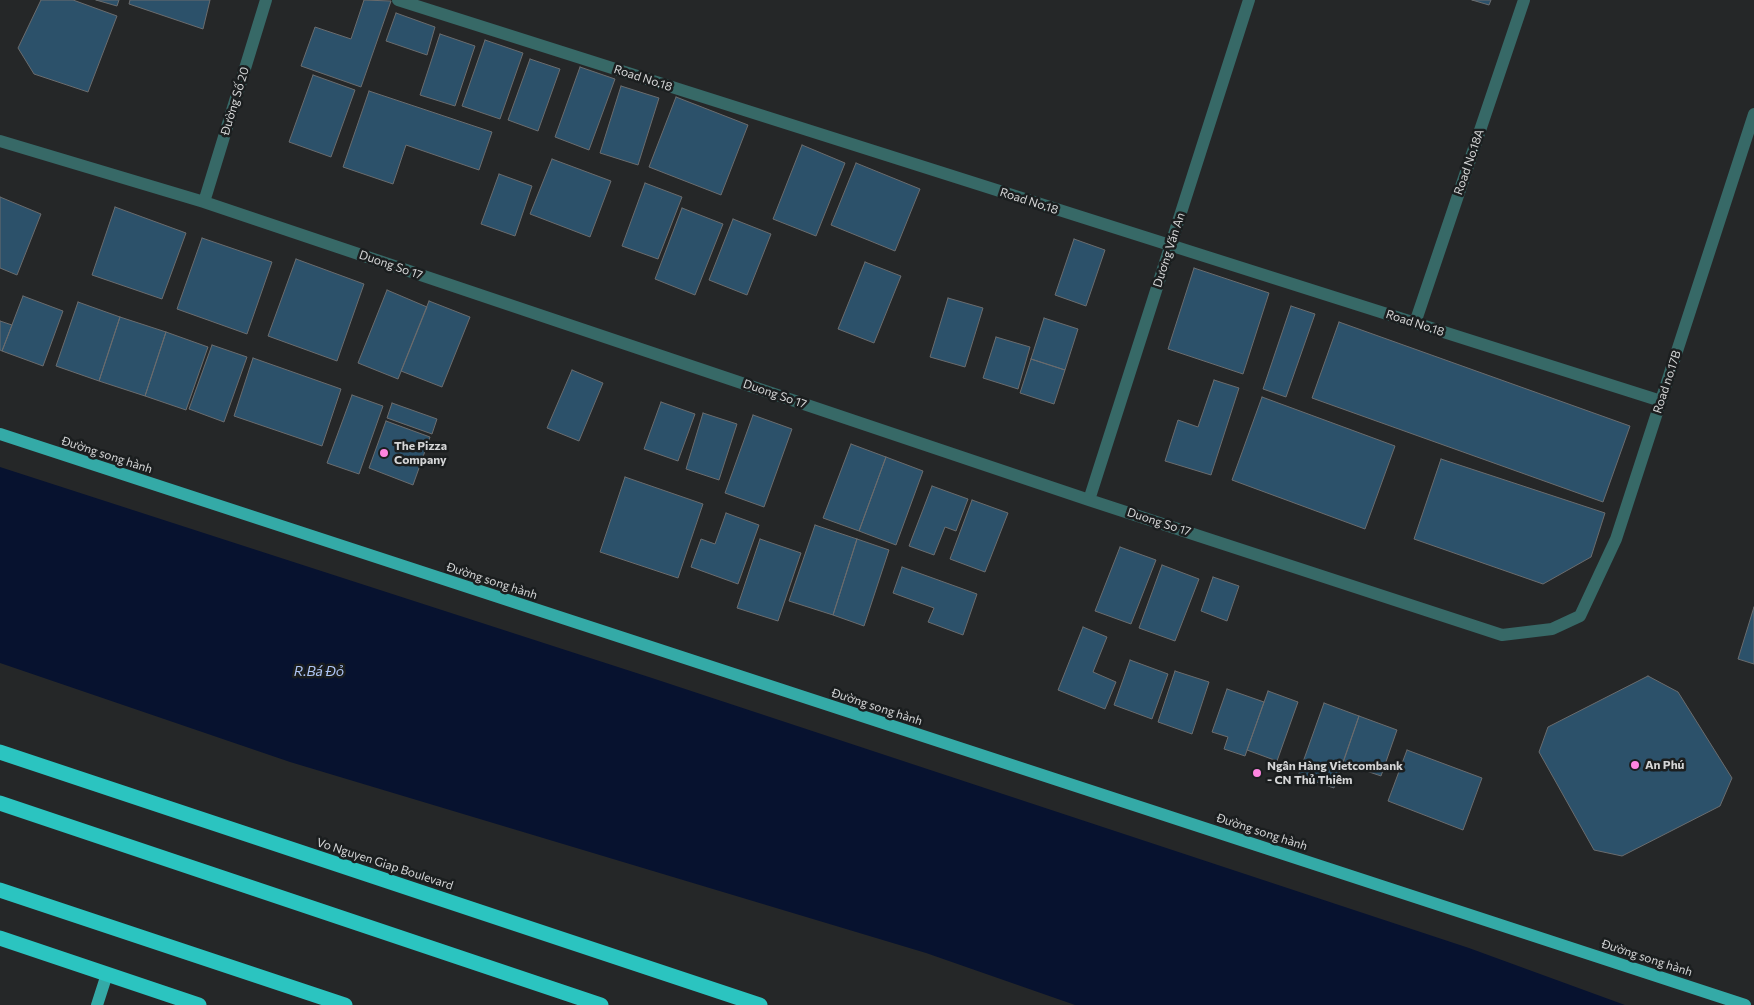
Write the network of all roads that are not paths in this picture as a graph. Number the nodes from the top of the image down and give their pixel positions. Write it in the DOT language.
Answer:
graph roads {
  1 [pos="266,0"];
  2 [pos="398,0"];
  3 [pos="1249,0"];
  4 [pos="1524,0"];
  5 [pos="1754,114"];
  6 [pos="0,141"];
  7 [pos="204,202"];
  8 [pos="1170,246"];
  9 [pos="1415,323"];
  10 [pos="1661,402"];
  11 [pos="0,434"];
  12 [pos="1089,500"];
  13 [pos="0,752"];
  14 [pos="0,803"];
  15 [pos="0,890"];
  16 [pos="0,938"];
  17 [pos="107,974"];
  18 [pos="97,1005"];
  19 [pos="199,1005"];
  20 [pos="345,1005"];
  21 [pos="601,1005"];
  22 [pos="760,1005"];
  23 [pos="1745,1005"];
  1 -- 7 [label="street, Đường Số 20"];
  2 -- 8 [label="street, Road No.18"];
  3 -- 8 [label="street, Dương Văn An"];
  4 -- 9 [label="street, Road No.18A"];
  5 -- 10 [label="street, Road no.17B"];
  6 -- 7 [label="street, Duong So 17"];
  7 -- 12 [label="street, Duong So 17"];
  8 -- 9 [label="street, Road No.18"];
  8 -- 12 [label="street, Dương Văn An"];
  9 -- 10 [label="street, Road No.18"];
  10 -- 12 [label="street, Duong So 17"];
  11 -- 23 [label="main road, Đường song hành"];
  13 -- 22 [label="highway, Vo Nguyen Giap Boulevard"];
  14 -- 21 [label="highway"];
  15 -- 20 [label="highway"];
  16 -- 17 [label="highway"];
  17 -- 18 [label="main road"];
  17 -- 19 [label="highway"];
}
